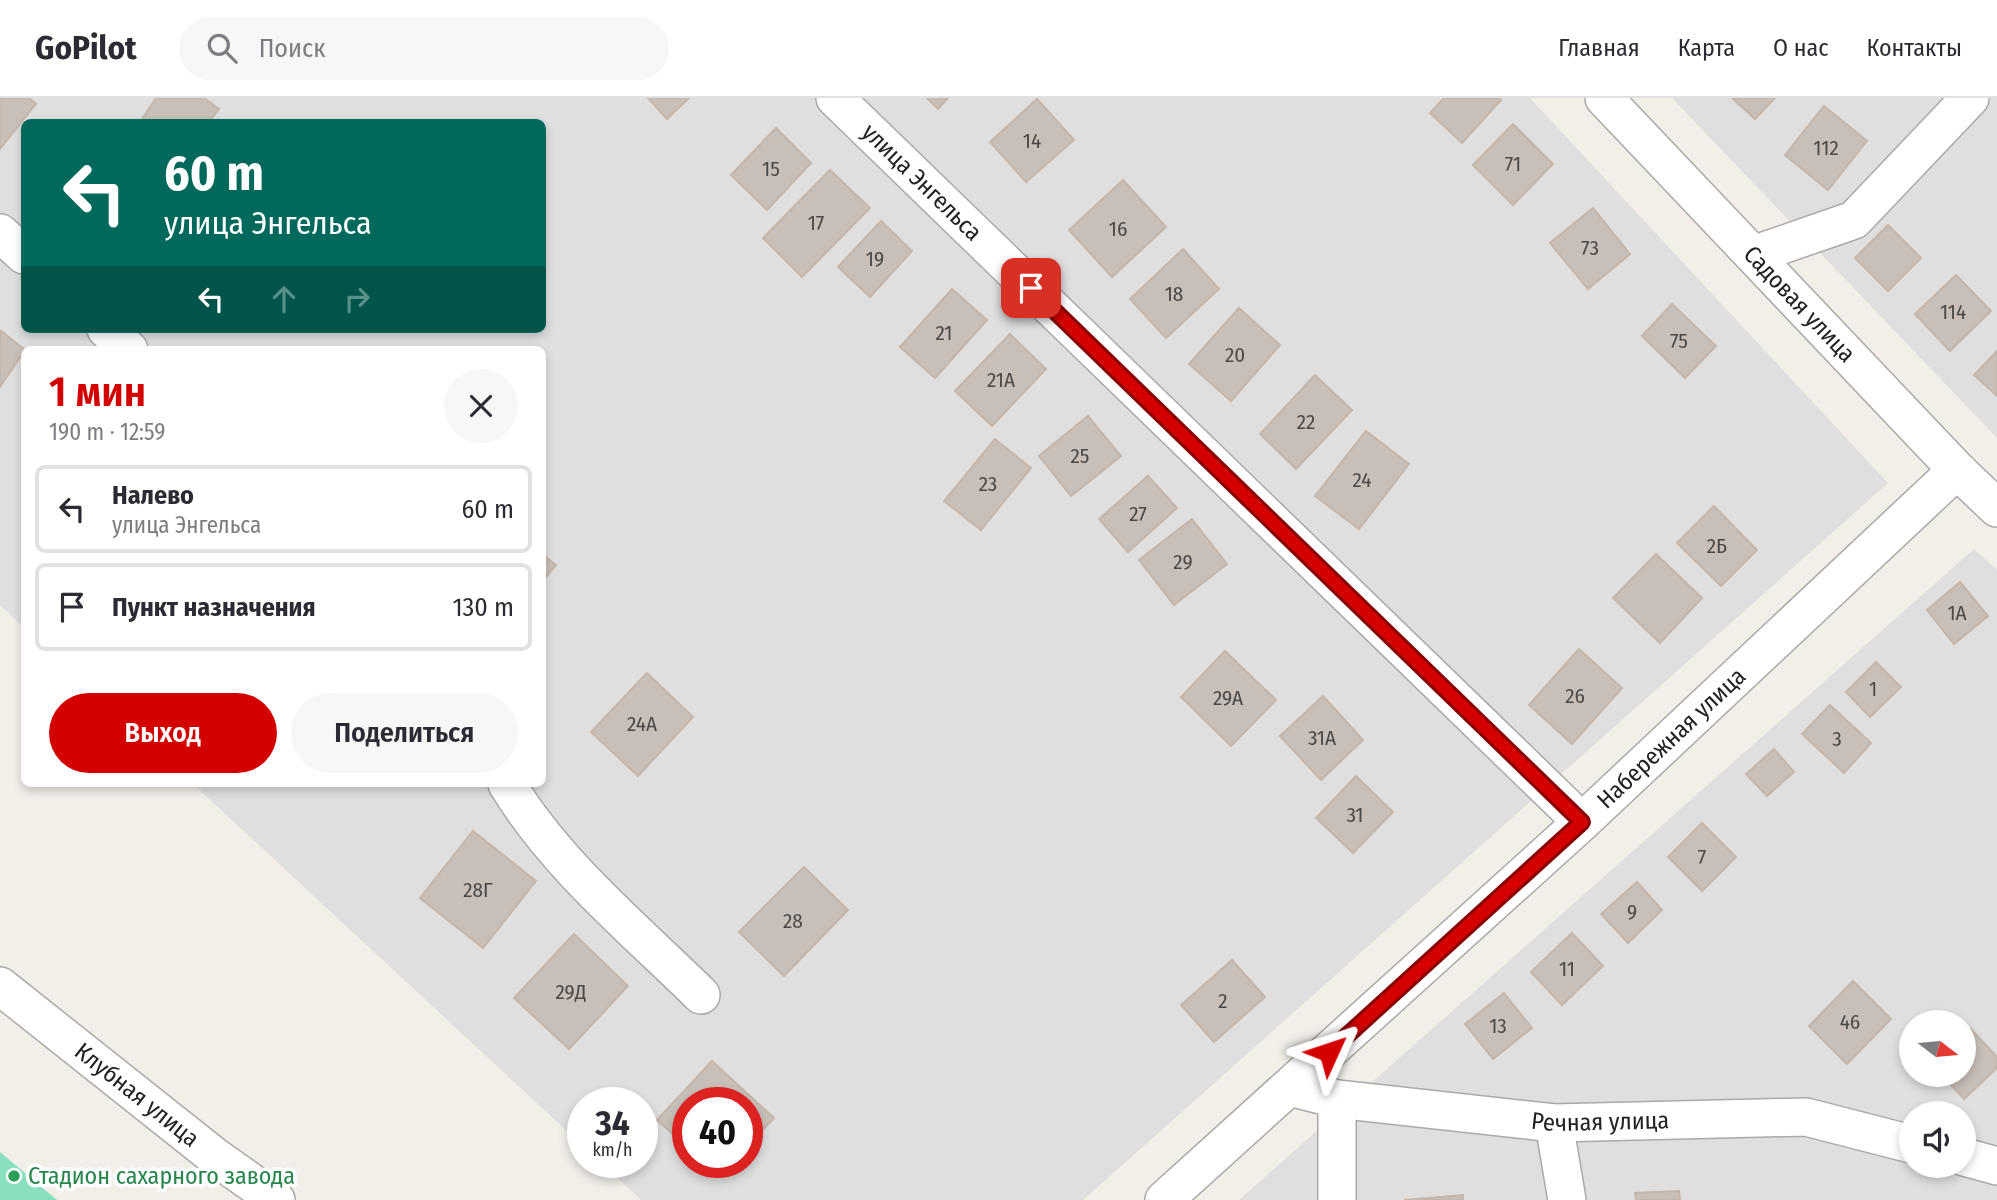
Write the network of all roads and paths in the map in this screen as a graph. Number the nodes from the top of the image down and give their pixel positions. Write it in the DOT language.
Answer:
graph roads {
  1 [pos="835,98"];
  2 [pos="1604,98"];
  3 [pos="1970,98"];
  4 [pos="0,233"];
  5 [pos="21,252"];
  6 [pos="1753,255"];
  7 [pos="110,333"];
  8 [pos="125,346"];
  9 [pos="1957,470"];
  10 [pos="1997,508"];
  11 [pos="509,787"];
  12 [pos="1582,822"];
  13 [pos="0,986"];
  14 [pos="701,995"];
  15 [pos="1290,1087"];
  16 [pos="1337,1099"];
  17 [pos="1554,1123"];
  18 [pos="1899,1141"];
  19 [pos="1976,1160"];
  20 [pos="1997,1166"];
  21 [pos="276,1200"];
  22 [pos="1164,1200"];
  23 [pos="1337,1200"];
  24 [pos="1567,1200"];
  1 -- 12 [label="street, улица Энгельса"];
  2 -- 6 [label="street, Садовая улица"];
  3 -- 6 [label="street"];
  4 -- 5 [label="street"];
  6 -- 9 [label="street, Садовая улица"];
  7 -- 8 [label="street"];
  9 -- 10 [label="street, Садовая улица"];
  9 -- 12 [label="street, Набережная улица"];
  11 -- 14 [label="street"];
  12 -- 15 [label="street, Набережная улица"];
  13 -- 21 [label="street, Клубная улица"];
  15 -- 16 [label="street, Речная улица"];
  15 -- 22 [label="street, Набережная улица"];
  16 -- 17 [label="street, Речная улица"];
  16 -- 23 [label="street"];
  17 -- 18 [label="street, Речная улица"];
  17 -- 24 [label="street"];
  19 -- 20 [label="street"];
}
